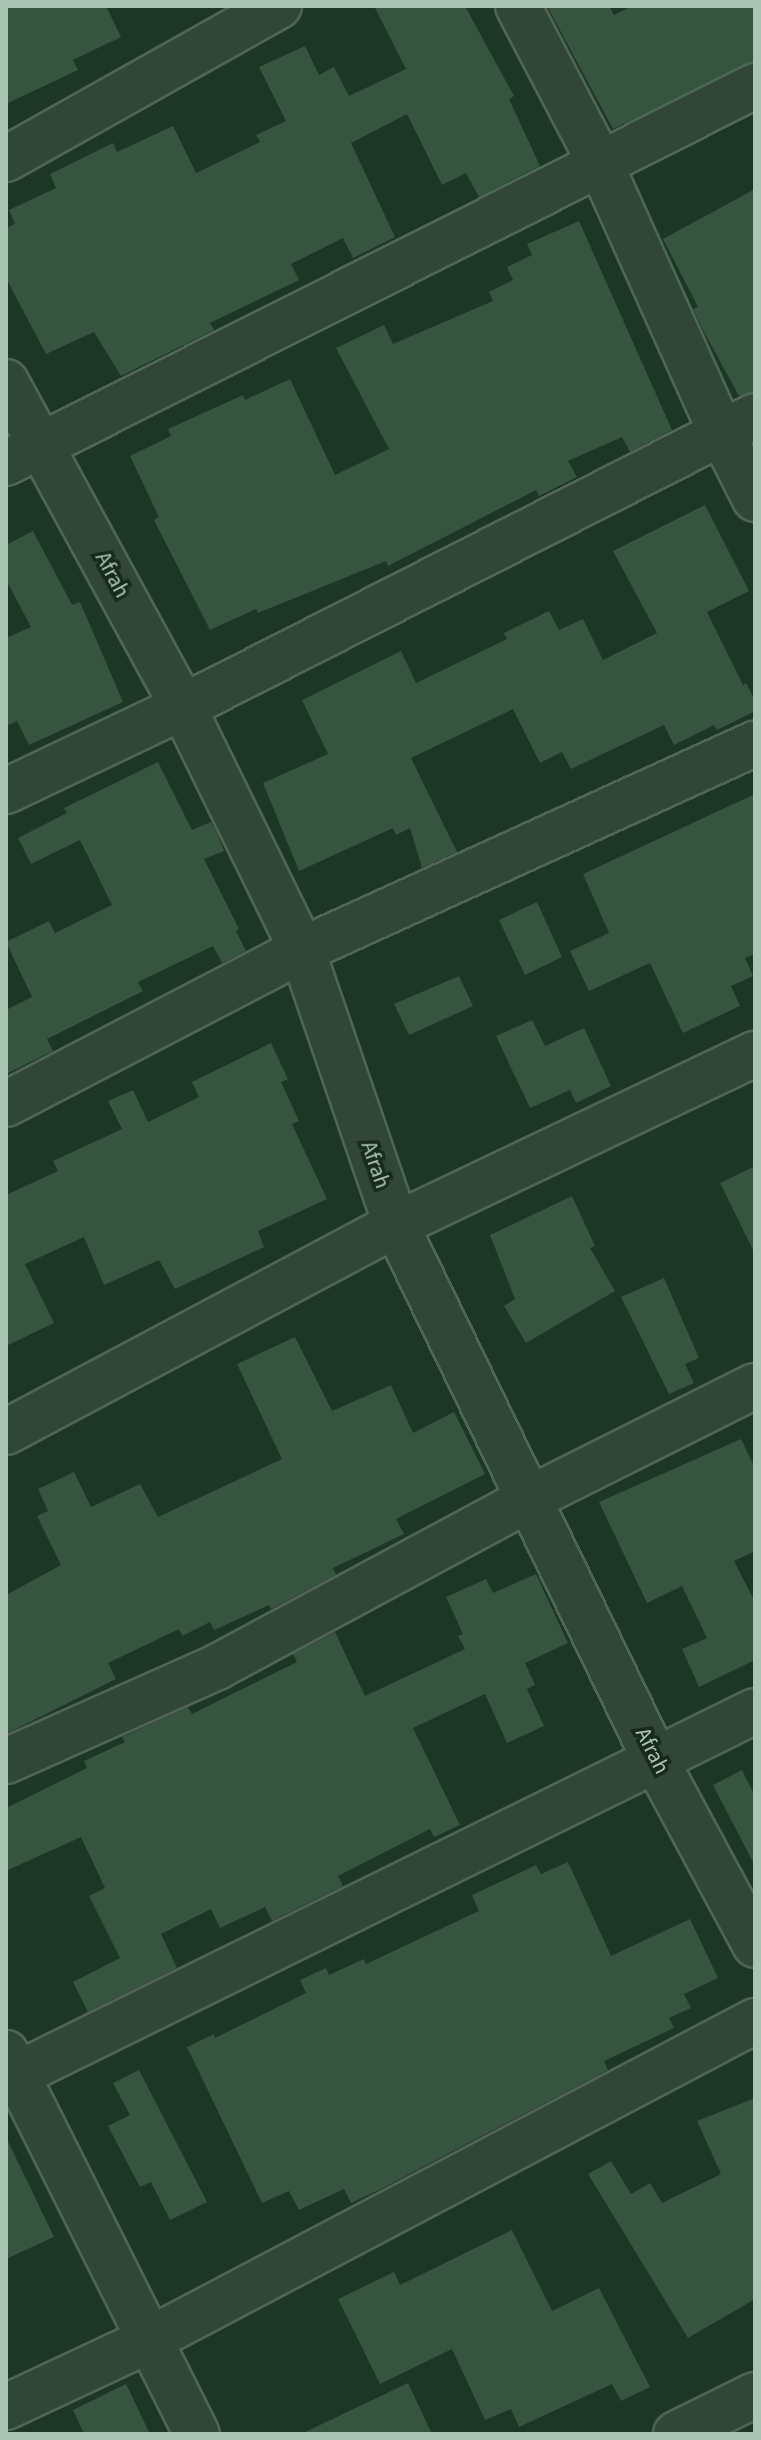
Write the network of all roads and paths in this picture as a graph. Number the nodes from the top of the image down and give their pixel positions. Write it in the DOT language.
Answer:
graph roads {
  1 [pos="279,6"];
  2 [pos="518,6"];
  3 [pos="755,86"];
  4 [pos="6,159"];
  5 [pos="600,163"];
  6 [pos="6,382"];
  7 [pos="738,424"];
  8 [pos="24,454"];
  9 [pos="755,499"];
  10 [pos="183,707"];
  11 [pos="755,744"];
  12 [pos="6,791"];
  13 [pos="302,950"];
  14 [pos="755,1054"];
  15 [pos="6,1104"];
  16 [pos="396,1225"];
  17 [pos="755,1386"];
  18 [pos="6,1432"];
  19 [pos="531,1498"];
  20 [pos="755,1711"];
  21 [pos="655,1759"];
  22 [pos="6,1761"];
  23 [pos="755,1945"];
  24 [pos="755,2021"];
  25 [pos="9,2069"];
  26 [pos="149,2340"];
  27 [pos="755,2395"];
  28 [pos="6,2407"];
  29 [pos="197,2434"];
  30 [pos="676,2434"];
  1 -- 4 [label="street"];
  2 -- 5 [label="street"];
  3 -- 5 [label="street"];
  5 -- 7 [label="street"];
  5 -- 8 [label="street"];
  6 -- 8 [label="street, Afrah"];
  7 -- 9 [label="street"];
  7 -- 10 [label="street"];
  8 -- 10 [label="street, Afrah"];
  10 -- 12 [label="street"];
  10 -- 13 [label="street, Afrah"];
  11 -- 13 [label="street"];
  13 -- 15 [label="street"];
  13 -- 16 [label="street, Afrah"];
  14 -- 16 [label="street"];
  16 -- 18 [label="street"];
  16 -- 19 [label="street, Afrah"];
  17 -- 19 [label="street"];
  19 -- 21 [label="street, Afrah"];
  19 -- 22 [label="street"];
  20 -- 21 [label="street"];
  21 -- 23 [label="street, Afrah"];
  21 -- 25 [label="street"];
  24 -- 26 [label="street"];
  25 -- 26 [label="street"];
  26 -- 28 [label="street"];
  26 -- 29 [label="street"];
  27 -- 30 [label="street"];
}
